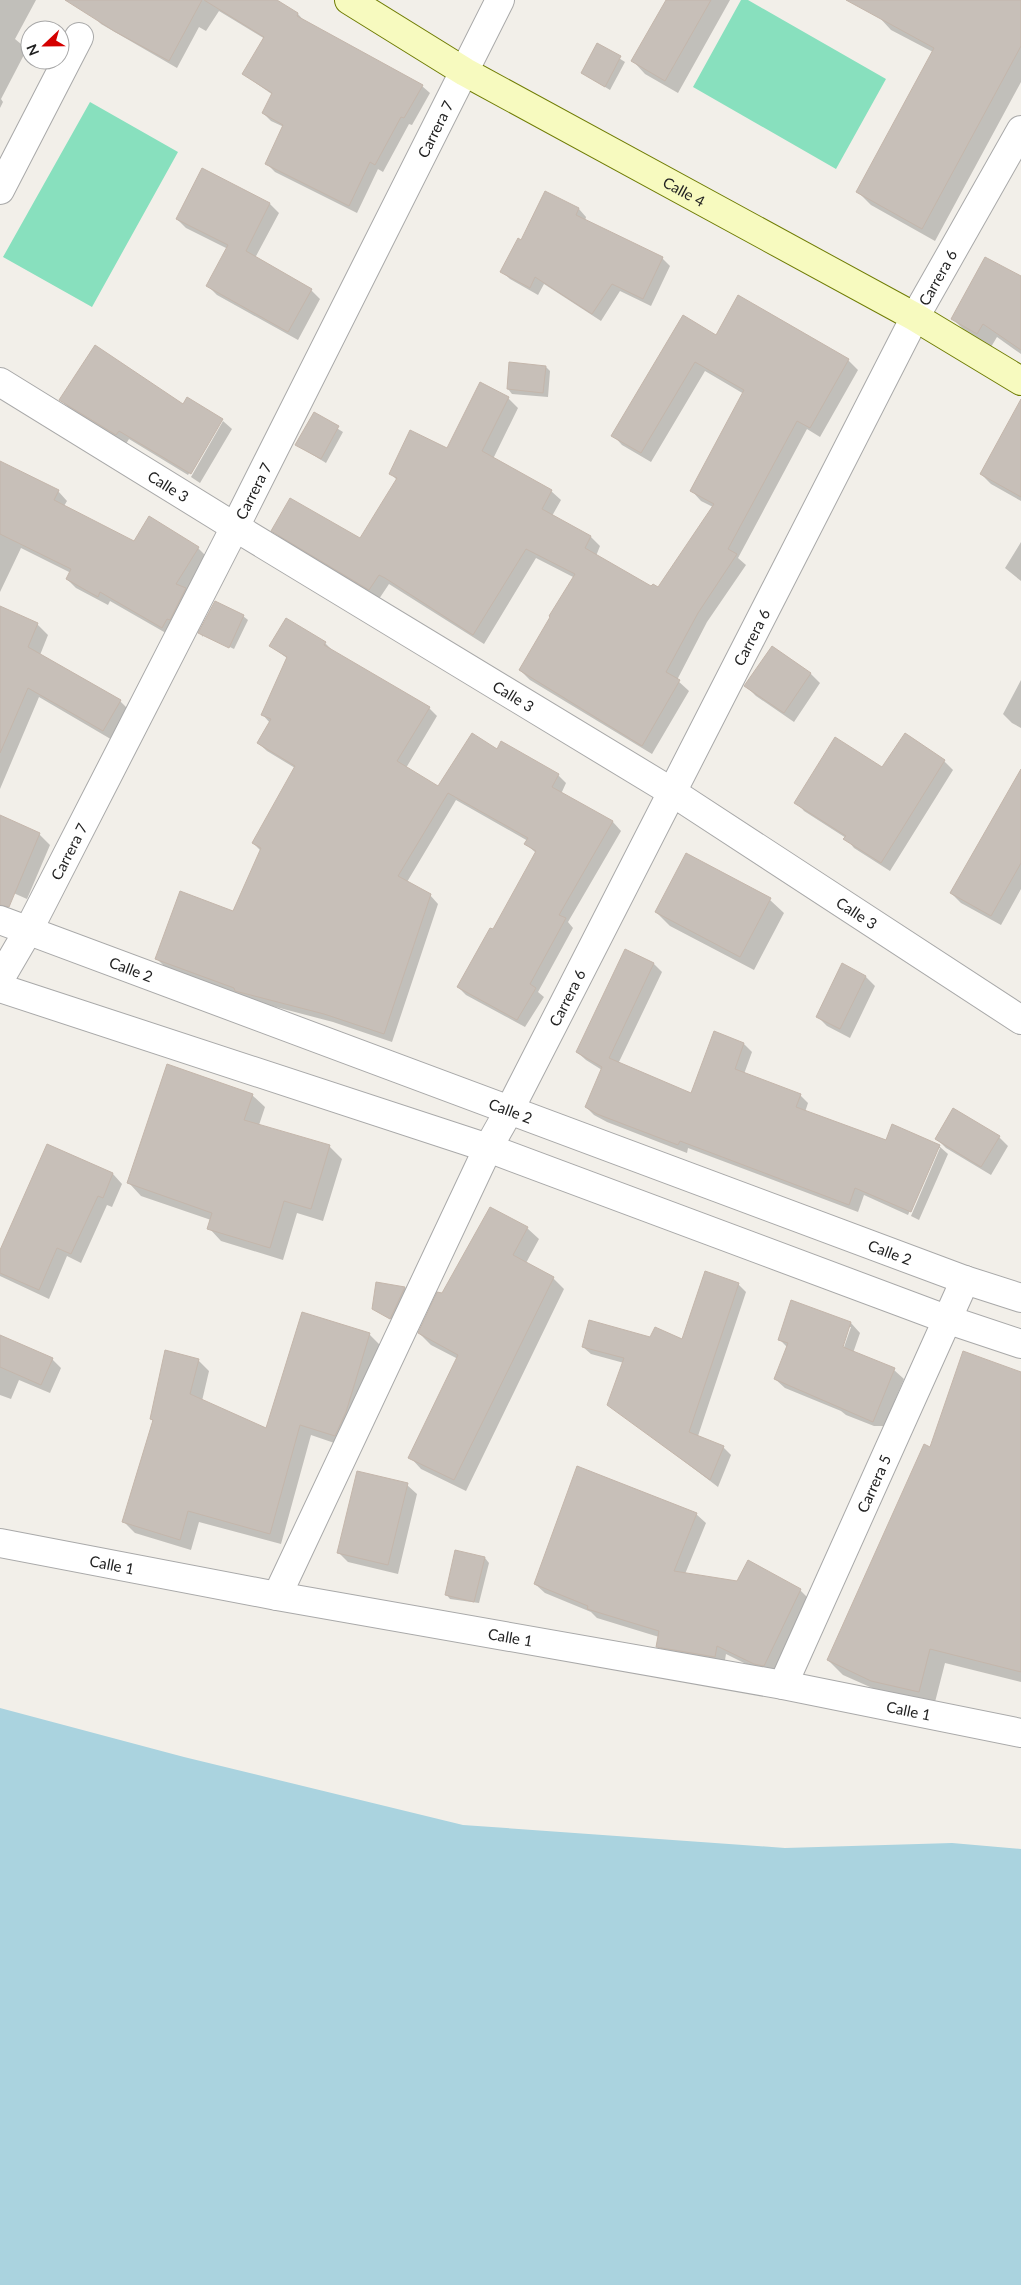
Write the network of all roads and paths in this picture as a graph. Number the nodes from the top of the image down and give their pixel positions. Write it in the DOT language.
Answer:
graph roads {
  1 [pos="349,0"];
  2 [pos="500,0"];
  3 [pos="78,37"];
  4 [pos="465,72"];
  5 [pos="1021,130"];
  6 [pos="0,190"];
  7 [pos="915,317"];
  8 [pos="1021,381"];
  9 [pos="0,382"];
  10 [pos="235,527"];
  11 [pos="672,792"];
  12 [pos="0,920"];
  13 [pos="28,931"];
  14 [pos="0,979"];
  15 [pos="0,988"];
  16 [pos="1021,1020"];
  17 [pos="510,1109"];
  18 [pos="488,1148"];
  19 [pos="965,1280"];
  20 [pos="1021,1298"];
  21 [pos="946,1319"];
  22 [pos="1021,1344"];
  23 [pos="0,1542"];
  24 [pos="277,1596"];
  25 [pos="783,1685"];
  26 [pos="1021,1734"];
  1 -- 4 [label="street, Calle 4"];
  2 -- 4 [label="street, Carrera 7"];
  3 -- 6 [label="street"];
  4 -- 7 [label="street, Calle 4"];
  4 -- 10 [label="street, Carrera 7"];
  5 -- 7 [label="street, Carrera 6"];
  7 -- 8 [label="street, Calle 4"];
  7 -- 11 [label="street, Carrera 6"];
  9 -- 10 [label="street, Calle 3"];
  10 -- 11 [label="street, Calle 3"];
  10 -- 13 [label="street, Carrera 7"];
  11 -- 16 [label="street, Calle 3"];
  11 -- 17 [label="street, Carrera 6"];
  12 -- 13 [label="street, Calle 2"];
  13 -- 14 [label="street, Carrera 7"];
  13 -- 17 [label="street, Calle 2"];
  15 -- 18 [label="street"];
  17 -- 18 [label="street, Carrera 6"];
  17 -- 19 [label="street, Calle 2"];
  18 -- 21 [label="street"];
  18 -- 24 [label="street, Carrera 6"];
  19 -- 20 [label="street, Calle 2"];
  19 -- 21 [label="street, Carrera 5"];
  21 -- 22 [label="street"];
  21 -- 25 [label="street, Carrera 5"];
  23 -- 24 [label="street, Calle 1"];
  24 -- 25 [label="street, Calle 1"];
  25 -- 26 [label="street, Calle 1"];
}
